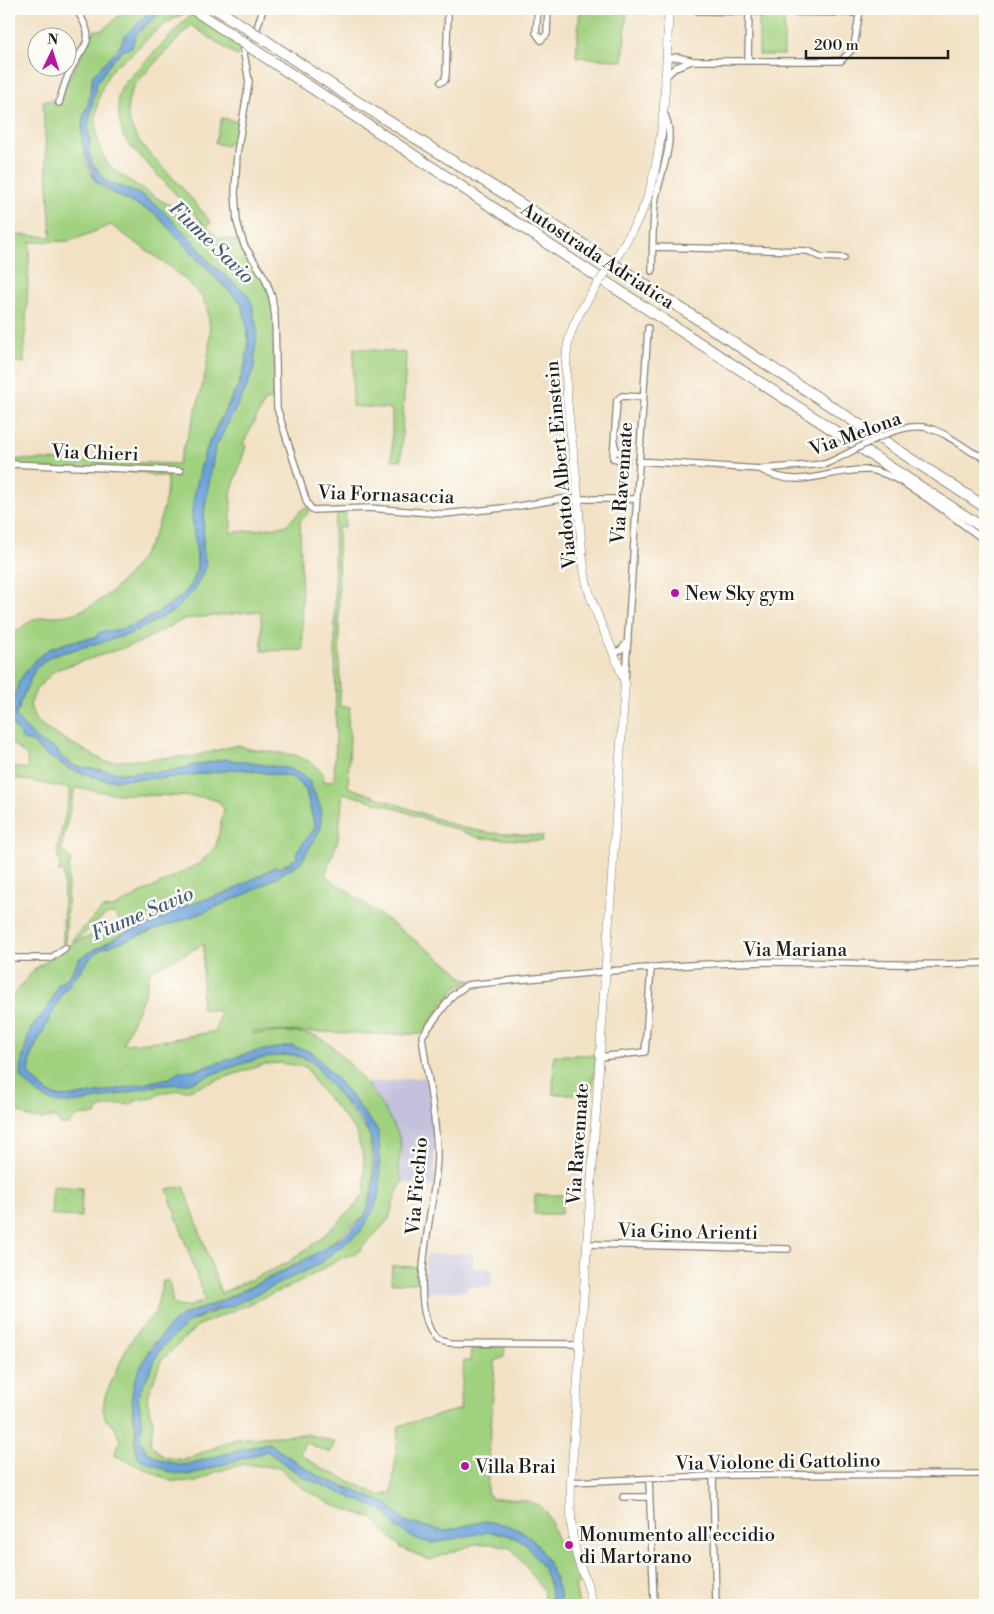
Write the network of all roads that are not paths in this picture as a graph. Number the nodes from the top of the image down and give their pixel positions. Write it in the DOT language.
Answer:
graph roads {
  1 [pos="76,9"];
  2 [pos="193,9"];
  3 [pos="216,9"];
  4 [pos="263,9"];
  5 [pos="448,9"];
  6 [pos="538,9"];
  7 [pos="548,9"];
  8 [pos="669,9"];
  9 [pos="749,10"];
  10 [pos="860,11"];
  11 [pos="698,12"];
  12 [pos="666,44"];
  13 [pos="677,57"];
  14 [pos="666,59"];
  15 [pos="748,60"];
  16 [pos="694,61"];
  17 [pos="676,67"];
  18 [pos="664,78"];
  19 [pos="441,82"];
  20 [pos="59,103"];
  21 [pos="663,110"];
  22 [pos="653,246"];
  23 [pos="844,258"];
  24 [pos="652,271"];
  25 [pos="648,328"];
  26 [pos="643,397"];
  27 [pos="614,443"];
  28 [pos="985,458"];
  29 [pos="638,461"];
  30 [pos="9,464"];
  31 [pos="760,469"];
  32 [pos="180,471"];
  33 [pos="578,498"];
  34 [pos="636,499"];
  35 [pos="985,507"];
  36 [pos="985,529"];
  37 [pos="985,540"];
  38 [pos="628,640"];
  39 [pos="615,653"];
  40 [pos="625,683"];
  41 [pos="65,948"];
  42 [pos="9,958"];
  43 [pos="985,963"];
  44 [pos="651,967"];
  45 [pos="605,971"];
  46 [pos="599,1057"];
  47 [pos="587,1244"];
  48 [pos="788,1249"];
  49 [pos="580,1344"];
  50 [pos="985,1474"];
  51 [pos="712,1476"];
  52 [pos="649,1479"];
  53 [pos="571,1482"];
  54 [pos="624,1497"];
  55 [pos="649,1497"];
  56 [pos="654,1604"];
  57 [pos="592,1605"];
  58 [pos="716,1605"];
  1 -- 20 [label="street"];
  2 -- 36 [label="highway, Autostrada Adriatica, bridge"];
  3 -- 35 [label="highway, Autostrada Adriatica, bridge"];
  4 -- 33 [label="street, Via Fornasaccia"];
  5 -- 19 [label="street"];
  6 -- 7 [label="street"];
  8 -- 12 [label="main road"];
  9 -- 10 [label="street"];
  9 -- 11 [label="street"];
  9 -- 15 [label="street"];
  10 -- 15 [label="street"];
  12 -- 13 [label="street"];
  12 -- 14 [label="main road"];
  13 -- 14 [label="street"];
  13 -- 16 [label="street"];
  14 -- 17 [label="street"];
  14 -- 18 [label="main road"];
  15 -- 16 [label="street"];
  16 -- 17 [label="street"];
  17 -- 18 [label="street"];
  18 -- 21 [label="main road"];
  21 -- 22 [label="street"];
  21 -- 33 [label="main road, Viadotto Albert Einstein, bridge"];
  22 -- 23 [label="street"];
  22 -- 24 [label="street"];
  25 -- 26 [label="street, Via Ravennate"];
  26 -- 27 [label="street"];
  26 -- 29 [label="street, Via Ravennate"];
  28 -- 31 [label="street, Via Melona, bridge"];
  29 -- 31 [label="street, Via Melona"];
  29 -- 34 [label="street, Via Ravennate"];
  30 -- 32 [label="street, Via Chieri"];
  31 -- 37 [label="street"];
  33 -- 34 [label="street, Via Fornasaccia"];
  33 -- 39 [label="main road, Viadotto Albert Einstein"];
  34 -- 38 [label="street, Via Ravennate"];
  38 -- 39 [label="street"];
  38 -- 40 [label="street, Via Ravennate"];
  39 -- 40 [label="main road, Via Ravennate"];
  40 -- 45 [label="main road, Via Ravennate"];
  41 -- 42 [label="street"];
  43 -- 44 [label="street, Via Mariana"];
  44 -- 45 [label="street, Via Mariana"];
  44 -- 46 [label="street"];
  45 -- 46 [label="main road, Via Ravennate"];
  45 -- 49 [label="street, Via Ficchio"];
  46 -- 47 [label="main road, Via Ravennate"];
  47 -- 48 [label="street, Via Gino Arienti"];
  47 -- 49 [label="main road, Via Ravennate"];
  49 -- 53 [label="main road, Via Ravennate"];
  50 -- 51 [label="street, Via Violone di Gattolino"];
  51 -- 52 [label="street, Via Violone di Gattolino"];
  51 -- 58 [label="street"];
  52 -- 53 [label="street, Via Violone di Gattolino"];
  52 -- 55 [label="street"];
  53 -- 57 [label="main road, Via Ravennate"];
  54 -- 55 [label="street"];
  55 -- 56 [label="street"];
}
